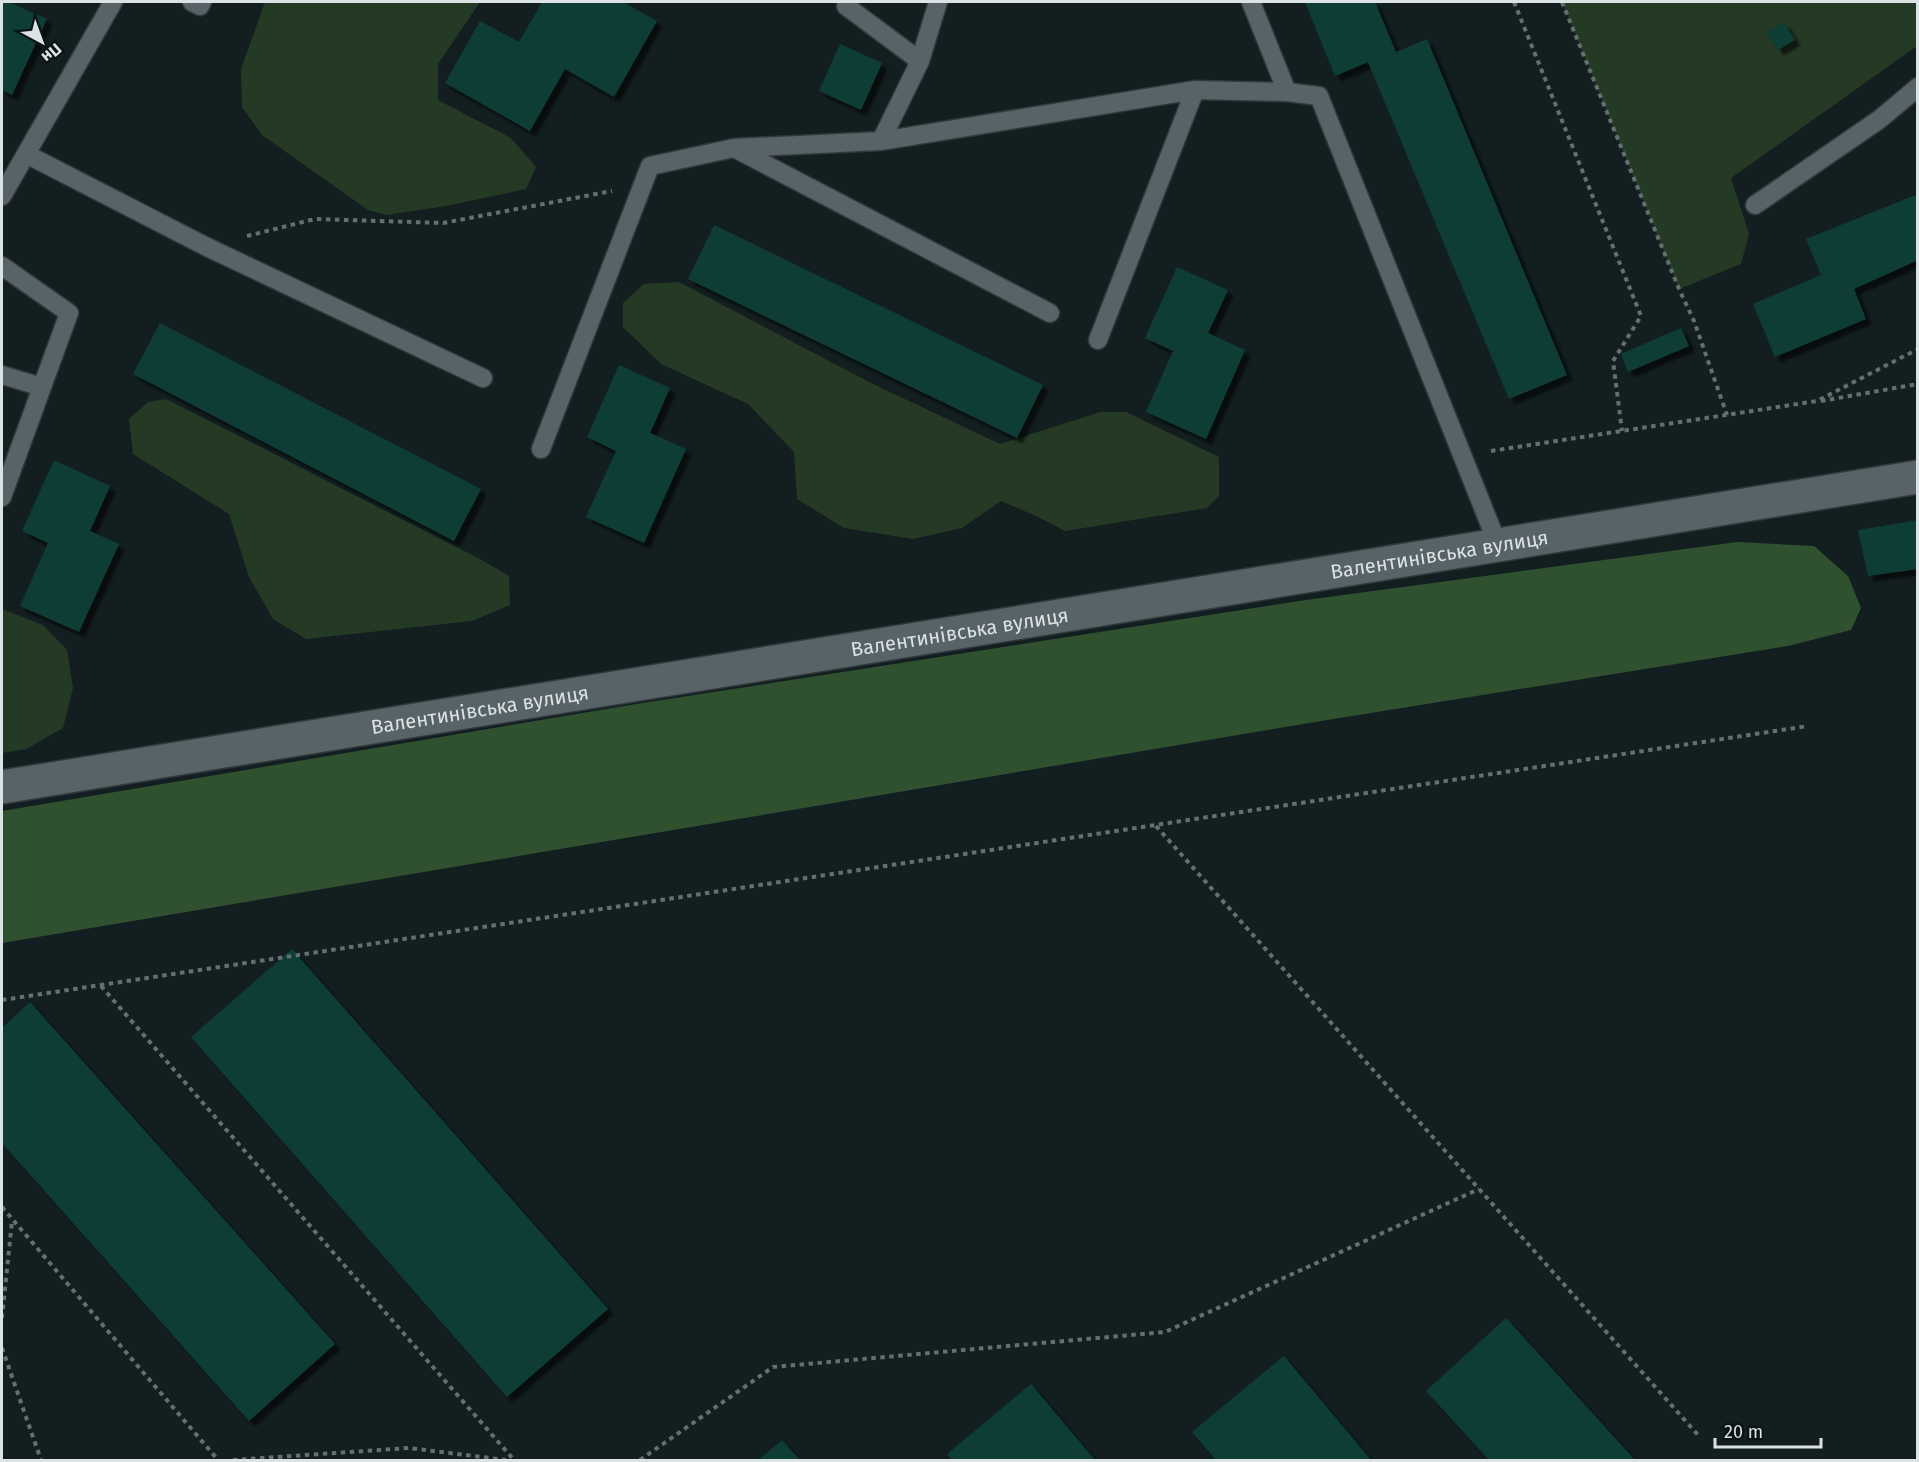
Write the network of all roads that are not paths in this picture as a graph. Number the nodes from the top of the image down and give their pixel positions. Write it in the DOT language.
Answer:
graph roads {
  1 [pos="113,2"];
  2 [pos="192,2"];
  3 [pos="202,2"];
  4 [pos="938,2"];
  5 [pos="1251,2"];
  6 [pos="846,6"];
  7 [pos="920,61"];
  8 [pos="1917,87"];
  9 [pos="1195,90"];
  10 [pos="1287,92"];
  11 [pos="881,141"];
  12 [pos="734,148"];
  13 [pos="26,154"];
  14 [pos="2,196"];
  15 [pos="1755,206"];
  16 [pos="2,266"];
  17 [pos="1050,313"];
  18 [pos="1098,340"];
  19 [pos="2,375"];
  20 [pos="483,378"];
  21 [pos="42,387"];
  22 [pos="541,449"];
  23 [pos="1917,477"];
  24 [pos="2,497"];
  25 [pos="1498,545"];
  26 [pos="2,787"];
  1 -- 13 [label="lane"];
  2 -- 3 [label="lane"];
  4 -- 7 [label="lane"];
  5 -- 10 [label="lane"];
  6 -- 7 [label="lane"];
  7 -- 11 [label="lane"];
  8 -- 15 [label="lane"];
  9 -- 10 [label="lane"];
  9 -- 11 [label="lane"];
  9 -- 18 [label="lane"];
  10 -- 25 [label="lane"];
  11 -- 12 [label="lane"];
  12 -- 17 [label="lane"];
  12 -- 22 [label="lane"];
  13 -- 14 [label="lane"];
  13 -- 20 [label="lane"];
  16 -- 21 [label="lane"];
  19 -- 21 [label="lane"];
  21 -- 24 [label="lane"];
  23 -- 25 [label="street, Валентинівська вулиця"];
  25 -- 26 [label="street, Валентинівська вулиця"];
}
